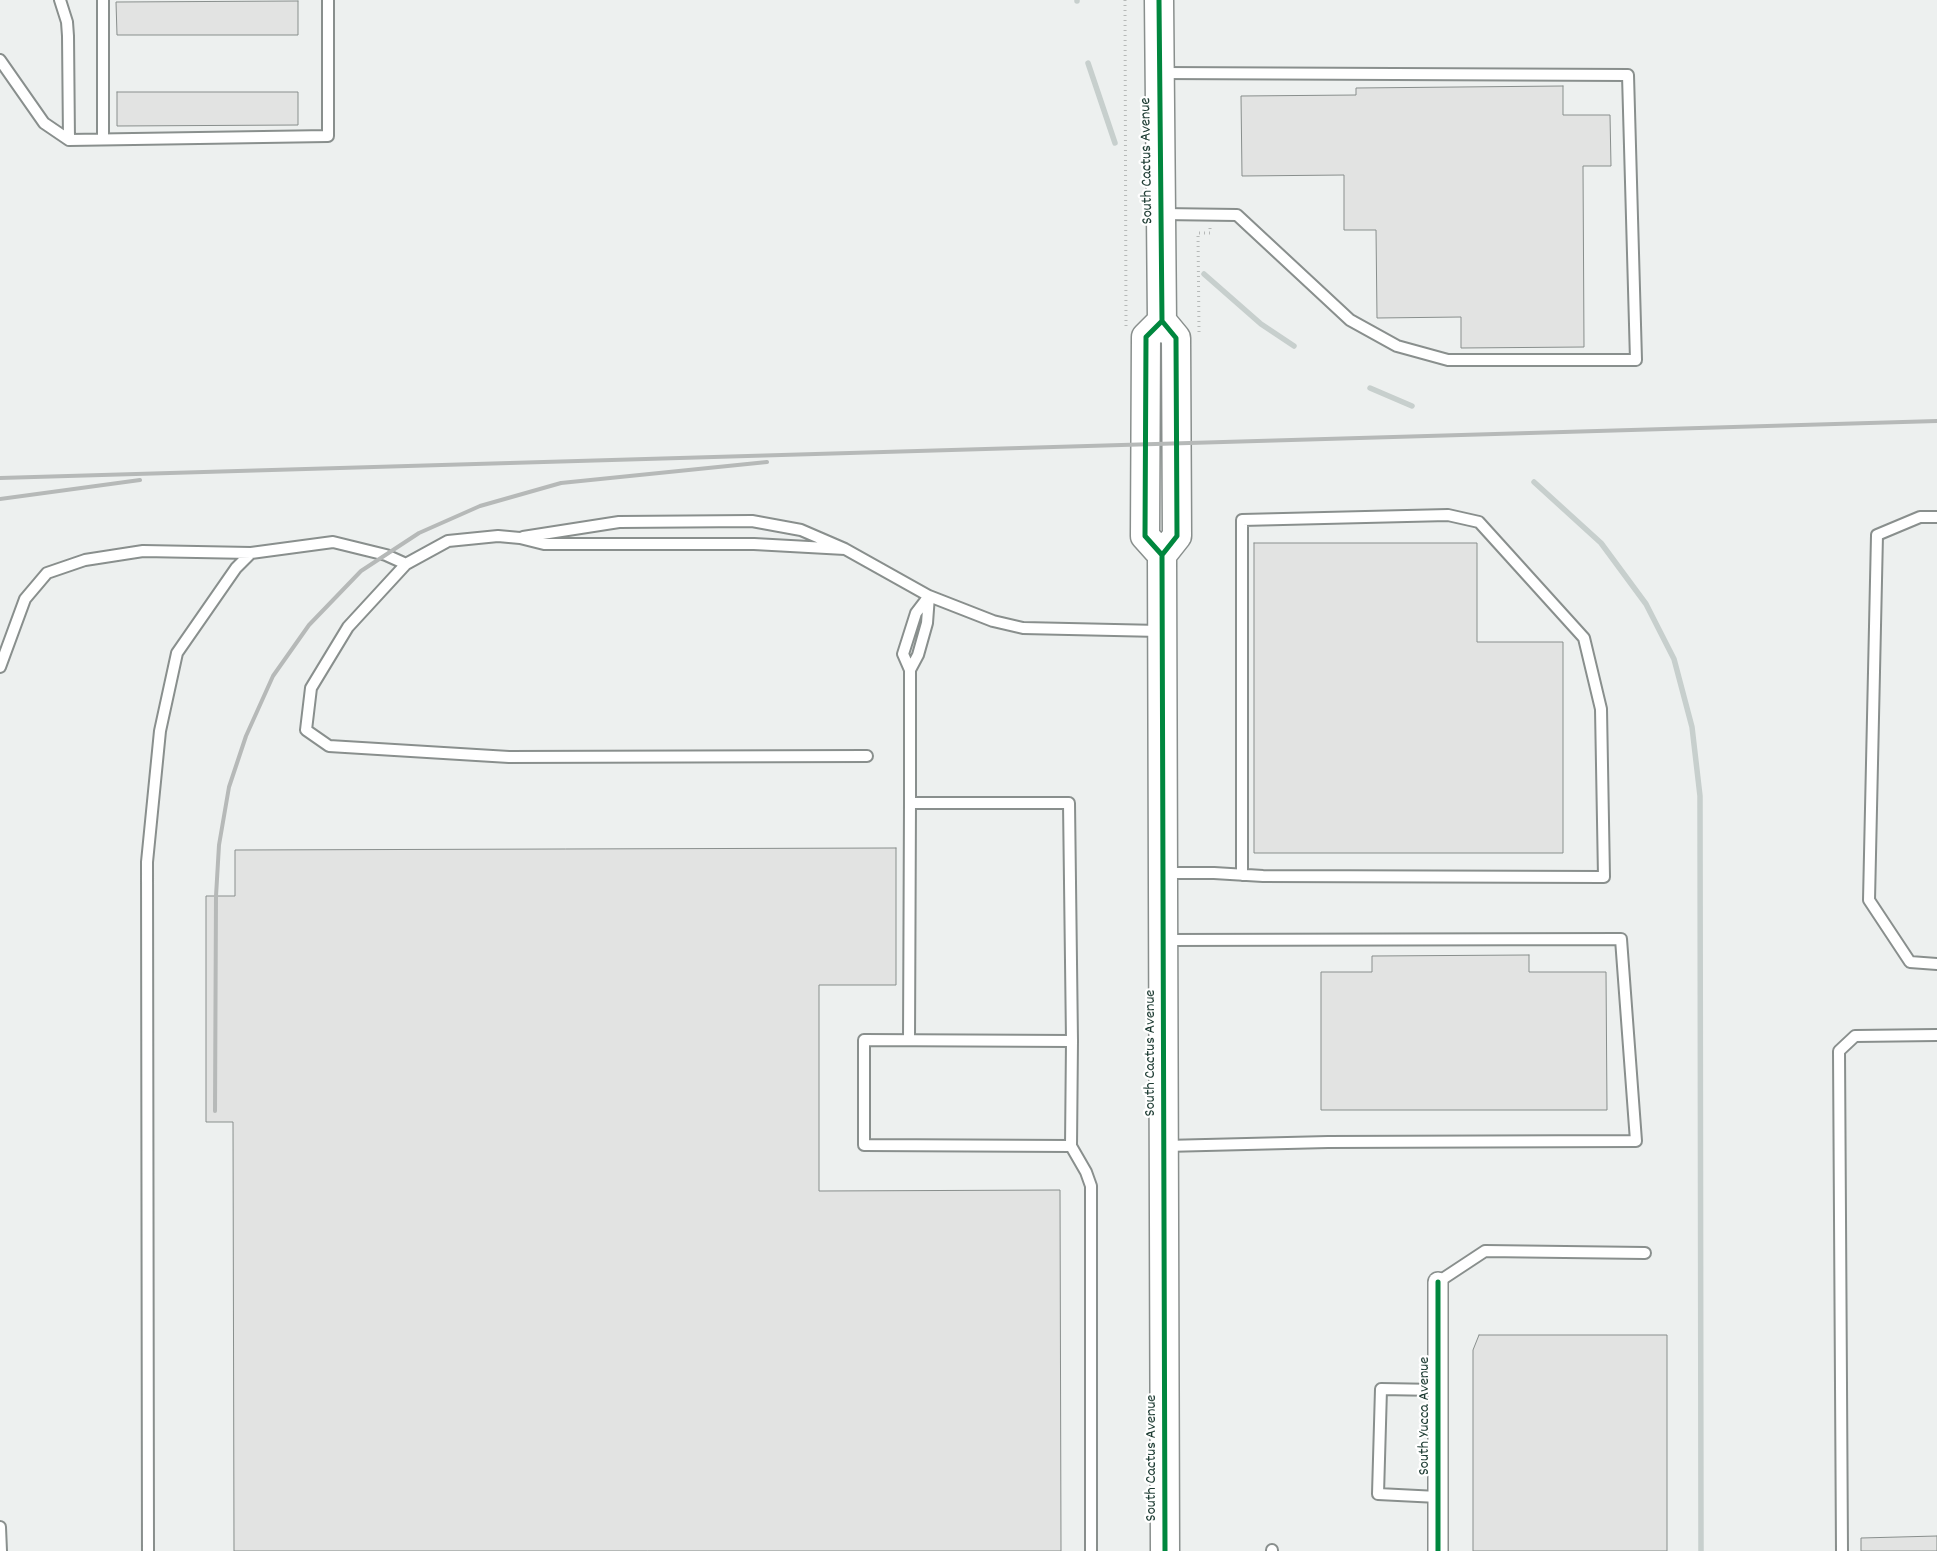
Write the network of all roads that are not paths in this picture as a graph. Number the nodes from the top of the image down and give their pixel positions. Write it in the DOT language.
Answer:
graph roads {
  1 [pos="60,0"];
  2 [pos="103,0"];
  3 [pos="328,0"];
  4 [pos="1159,0"];
  5 [pos="0,60"];
  6 [pos="1160,73"];
  7 [pos="103,139"];
  8 [pos="69,140"];
  9 [pos="1161,214"];
  10 [pos="1937,517"];
  11 [pos="520,538"];
  12 [pos="845,549"];
  13 [pos="251,553"];
  14 [pos="406,564"];
  15 [pos="929,596"];
  16 [pos="1164,631"];
  17 [pos="0,667"];
  18 [pos="910,670"];
  19 [pos="867,756"];
  20 [pos="910,803"];
  21 [pos="1164,873"];
  22 [pos="1242,875"];
  23 [pos="1164,940"];
  24 [pos="1937,964"];
  25 [pos="1937,1035"];
  26 [pos="908,1040"];
  27 [pos="1072,1041"];
  28 [pos="1071,1146"];
  29 [pos="1165,1146"];
  30 [pos="1645,1253"];
  31 [pos="1438,1282"];
  32 [pos="1438,1390"];
  33 [pos="1438,1497"];
  34 [pos="0,1528"];
  35 [pos="2,1551"];
  36 [pos="148,1551"];
  37 [pos="1091,1551"];
  38 [pos="1165,1551"];
  39 [pos="1438,1551"];
  40 [pos="1842,1551"];
  1 -- 8 [label="lane"];
  2 -- 7 [label="lane"];
  3 -- 7 [label="lane"];
  4 -- 6 [label="main road, South Cactus Avenue"];
  5 -- 8 [label="lane"];
  6 -- 9 [label="main road, South Cactus Avenue"];
  6 -- 9 [label="lane"];
  7 -- 8 [label="lane"];
  9 -- 16 [label="main road, South Cactus Avenue"];
  10 -- 24 [label="lane"];
  11 -- 12 [label="lane"];
  11 -- 12 [label="lane"];
  11 -- 14 [label="lane"];
  12 -- 15 [label="lane"];
  13 -- 14 [label="lane"];
  13 -- 17 [label="lane"];
  13 -- 36 [label="lane"];
  14 -- 19 [label="lane"];
  15 -- 16 [label="lane"];
  15 -- 18 [label="lane"];
  15 -- 18 [label="lane"];
  16 -- 21 [label="main road, South Cactus Avenue"];
  18 -- 20 [label="lane"];
  20 -- 26 [label="lane"];
  20 -- 27 [label="lane"];
  21 -- 22 [label="lane"];
  21 -- 23 [label="main road, South Cactus Avenue"];
  22 -- 22 [label="lane"];
  23 -- 29 [label="main road, South Cactus Avenue"];
  23 -- 29 [label="lane"];
  25 -- 40 [label="lane"];
  26 -- 27 [label="lane"];
  26 -- 28 [label="lane"];
  27 -- 28 [label="lane"];
  28 -- 37 [label="lane"];
  29 -- 38 [label="main road, South Cactus Avenue"];
  30 -- 31 [label="lane"];
  31 -- 32 [label="street, South Yucca Avenue"];
  32 -- 33 [label="street, South Yucca Avenue"];
  32 -- 33 [label="lane"];
  33 -- 39 [label="street, South Yucca Avenue"];
  34 -- 35 [label="lane"];
}
